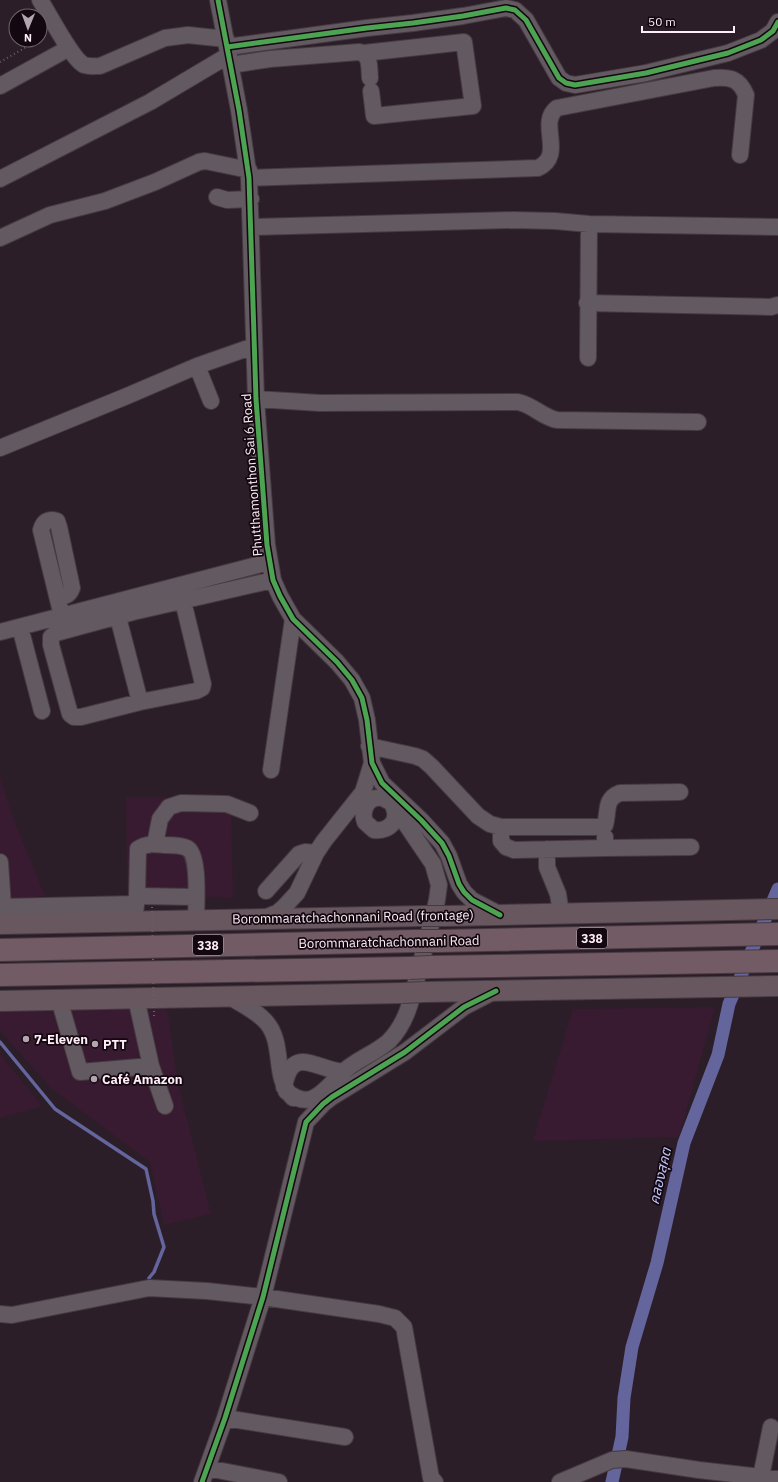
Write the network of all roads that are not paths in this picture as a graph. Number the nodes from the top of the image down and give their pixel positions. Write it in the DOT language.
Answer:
graph roads {
  1 [pos="40,0"];
  2 [pos="218,0"];
  3 [pos="778,22"];
  4 [pos="69,48"];
  5 [pos="228,51"];
  6 [pos="364,53"];
  7 [pos="0,86"];
  8 [pos="740,155"];
  9 [pos="249,174"];
  10 [pos="0,179"];
  11 [pos="217,197"];
  12 [pos="251,199"];
  13 [pos="589,224"];
  14 [pos="252,227"];
  15 [pos="778,227"];
  16 [pos="0,238"];
  17 [pos="587,303"];
  18 [pos="778,305"];
  19 [pos="254,346"];
  20 [pos="588,358"];
  21 [pos="197,366"];
  22 [pos="256,399"];
  23 [pos="211,401"];
  24 [pos="698,422"];
  25 [pos="0,448"];
  26 [pos="269,562"];
  27 [pos="273,580"];
  28 [pos="58,598"];
  29 [pos="184,601"];
  30 [pos="62,616"];
  31 [pos="118,617"];
  32 [pos="293,619"];
  33 [pos="20,627"];
  34 [pos="0,632"];
  35 [pos="140,702"];
  36 [pos="42,711"];
  37 [pos="369,746"];
  38 [pos="372,763"];
  39 [pos="271,770"];
  40 [pos="382,783"];
  41 [pos="680,792"];
  42 [pos="365,806"];
  43 [pos="393,806"];
  44 [pos="250,813"];
  45 [pos="346,815"];
  46 [pos="421,820"];
  47 [pos="604,825"];
  48 [pos="501,827"];
  49 [pos="156,844"];
  50 [pos="691,847"];
  51 [pos="605,848"];
  52 [pos="547,849"];
  53 [pos="316,853"];
  54 [pos="0,862"];
  55 [pos="266,891"];
  56 [pos="196,897"];
  57 [pos="136,907"];
  58 [pos="778,909"];
  59 [pos="1,912"];
  60 [pos="561,913"];
  61 [pos="500,915"];
  62 [pos="260,919"];
  63 [pos="196,920"];
  64 [pos="775,934"];
  65 [pos="0,950"];
  66 [pos="770,961"];
  67 [pos="0,975"];
  68 [pos="778,986"];
  69 [pos="496,991"];
  70 [pos="228,996"];
  71 [pos="136,998"];
  72 [pos="59,1000"];
  73 [pos="0,1001"];
  74 [pos="151,1066"];
  75 [pos="343,1072"];
  76 [pos="288,1093"];
  77 [pos="332,1097"];
  78 [pos="165,1106"];
  79 [pos="306,1122"];
  80 [pos="263,1297"];
  81 [pos="0,1314"];
  82 [pos="225,1418"];
  83 [pos="771,1427"];
  84 [pos="345,1437"];
  85 [pos="205,1475"];
  86 [pos="698,1476"];
  87 [pos="761,1477"];
  88 [pos="778,1480"];
  89 [pos="279,1482"];
  90 [pos="435,1482"];
  91 [pos="560,1482"];
  1 -- 4 [label="street"];
  2 -- 5 [label="street, Phutthamonthon Sai 6 Road"];
  3 -- 5 [label="street"];
  4 -- 5 [label="street"];
  4 -- 7 [label="street"];
  5 -- 6 [label="street"];
  5 -- 9 [label="street, Phutthamonthon Sai 6 Road"];
  5 -- 10 [label="street"];
  6 -- 6 [label="street"];
  8 -- 9 [label="street"];
  9 -- 12 [label="street, Phutthamonthon Sai 6 Road"];
  9 -- 16 [label="street"];
  11 -- 12 [label="street"];
  12 -- 14 [label="street, Phutthamonthon Sai 6 Road"];
  13 -- 14 [label="street"];
  13 -- 15 [label="street"];
  13 -- 17 [label="street"];
  14 -- 19 [label="street, Phutthamonthon Sai 6 Road"];
  17 -- 18 [label="street"];
  17 -- 20 [label="street"];
  19 -- 21 [label="street"];
  19 -- 22 [label="street, Phutthamonthon Sai 6 Road"];
  21 -- 23 [label="street"];
  21 -- 25 [label="street"];
  22 -- 24 [label="street"];
  22 -- 26 [label="street, Phutthamonthon Sai 6 Road"];
  26 -- 27 [label="street, Phutthamonthon Sai 6 Road"];
  26 -- 30 [label="street"];
  27 -- 29 [label="street"];
  27 -- 32 [label="street, Phutthamonthon Sai 6 Road"];
  28 -- 30 [label="street"];
  29 -- 31 [label="street"];
  29 -- 35 [label="street"];
  30 -- 33 [label="street"];
  31 -- 35 [label="street"];
  31 -- 35 [label="street"];
  32 -- 37 [label="street, Phutthamonthon Sai 6 Road"];
  32 -- 39 [label="street"];
  33 -- 34 [label="street"];
  33 -- 36 [label="street"];
  37 -- 38 [label="street, Phutthamonthon Sai 6 Road"];
  37 -- 48 [label="street"];
  38 -- 40 [label="street, Phutthamonthon Sai 6 Road"];
  38 -- 45 [label="street, Phutthamonthon Sai 6 Road"];
  40 -- 43 [label="street"];
  40 -- 46 [label="street, Phutthamonthon Sai 6 Road"];
  41 -- 47 [label="street"];
  42 -- 43 [label="street"];
  42 -- 43 [label="street"];
  42 -- 45 [label="street"];
  43 -- 46 [label="street"];
  43 -- 75 [label="street"];
  44 -- 49 [label="street"];
  45 -- 53 [label="street, Phutthamonthon Sai 6 Road"];
  46 -- 61 [label="street, Phutthamonthon Sai 6 Road"];
  47 -- 48 [label="street"];
  47 -- 51 [label="street"];
  48 -- 52 [label="street"];
  49 -- 56 [label="street"];
  49 -- 57 [label="street"];
  50 -- 51 [label="street"];
  51 -- 52 [label="street"];
  52 -- 60 [label="street"];
  53 -- 55 [label="street"];
  53 -- 62 [label="street, Phutthamonthon Sai 6 Road"];
  54 -- 59 [label="street"];
  56 -- 57 [label="street"];
  56 -- 63 [label="street"];
  57 -- 59 [label="main road, Borommaratchachonnani Road (frontage) / 338"];
  57 -- 63 [label="main road, Borommaratchachonnani Road (frontage) / 338"];
  58 -- 60 [label="main road, Borommaratchachonnani Road (frontage) / 338"];
  60 -- 61 [label="main road, Borommaratchachonnani Road (frontage) / 338"];
  61 -- 62 [label="main road, Borommaratchachonnani Road (frontage) / 338, bridge"];
  62 -- 63 [label="main road, Borommaratchachonnani Road (frontage) / 338"];
  64 -- 65 [label="highway, Borommaratchachonnani Road / 338, bridge"];
  66 -- 67 [label="highway, Borommaratchachonnani Road / 338, bridge"];
  68 -- 69 [label="main road"];
  69 -- 70 [label="main road, bridge"];
  69 -- 77 [label="street"];
  70 -- 71 [label="main road"];
  70 -- 76 [label="street"];
  71 -- 72 [label="main road"];
  71 -- 74 [label="street"];
  72 -- 73 [label="main road"];
  72 -- 74 [label="street"];
  74 -- 78 [label="street"];
  75 -- 76 [label="street"];
  75 -- 76 [label="street"];
  76 -- 77 [label="street"];
  76 -- 79 [label="street"];
  77 -- 79 [label="street"];
  79 -- 80 [label="street"];
  80 -- 81 [label="street"];
  80 -- 82 [label="street"];
  80 -- 90 [label="street"];
  82 -- 84 [label="street"];
  82 -- 85 [label="street"];
  83 -- 87 [label="street"];
  85 -- 89 [label="street"];
  86 -- 87 [label="street"];
  86 -- 91 [label="street"];
  87 -- 88 [label="street"];
}
